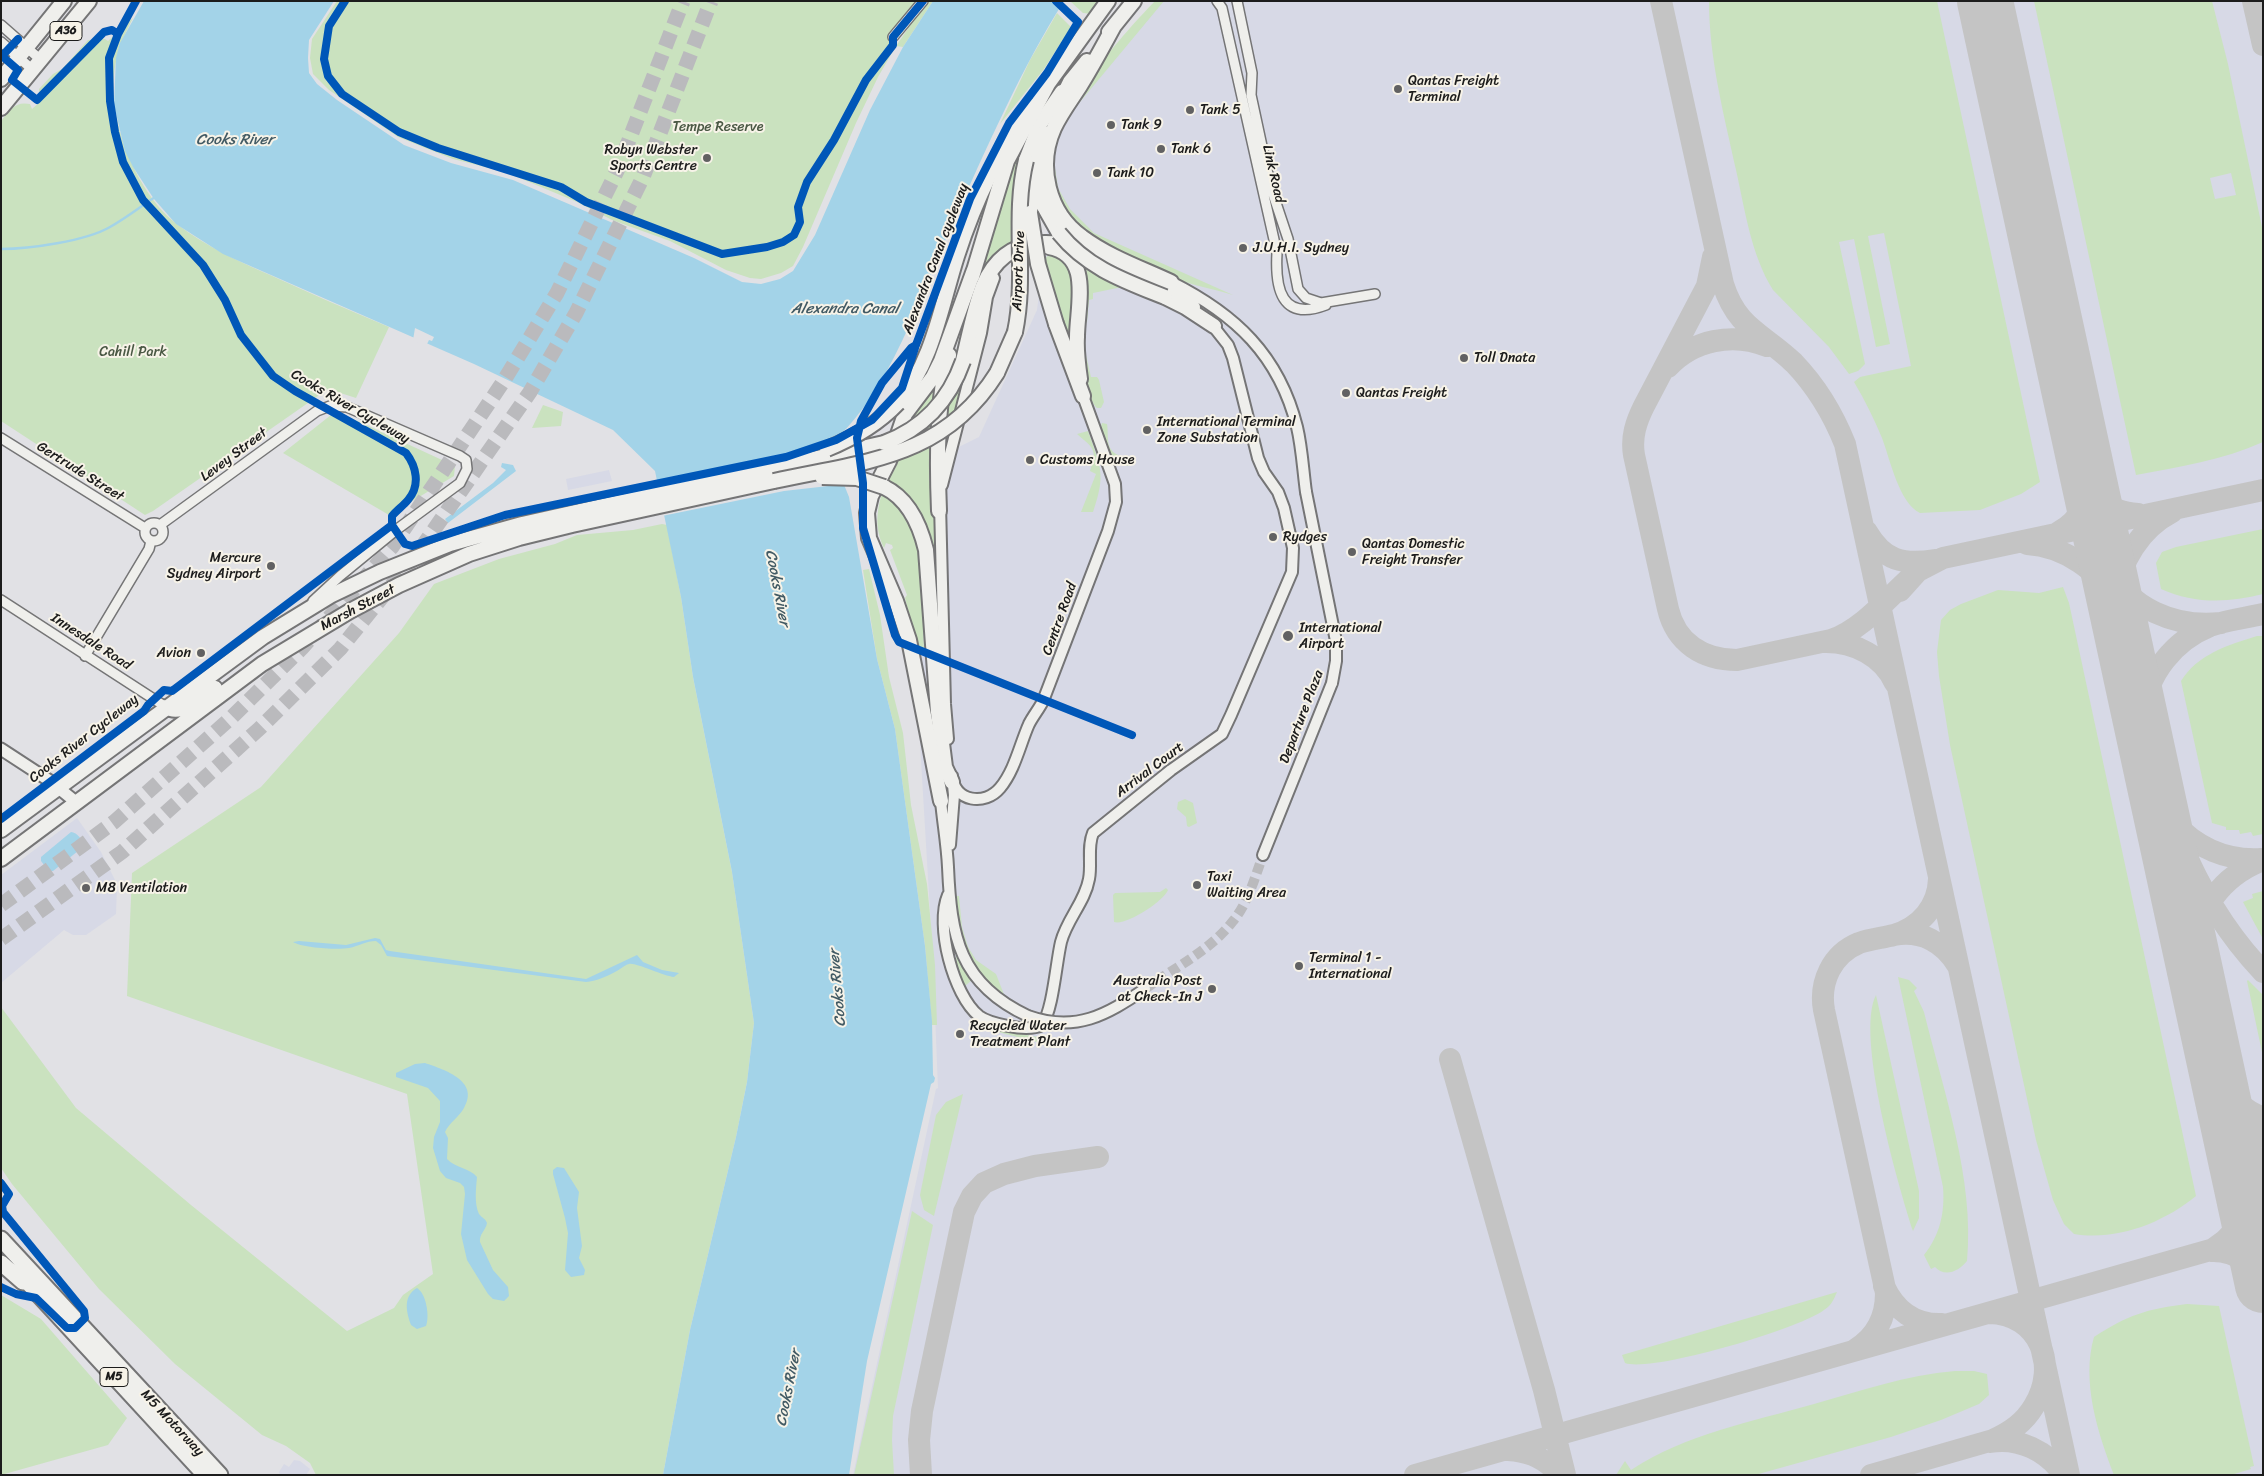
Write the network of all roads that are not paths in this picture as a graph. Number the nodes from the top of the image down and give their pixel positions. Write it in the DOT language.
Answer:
graph roads {
  1 [pos="64,1"];
  2 [pos="89,1"];
  3 [pos="923,1"];
  4 [pos="1108,1"];
  5 [pos="1134,1"];
  6 [pos="1237,1"];
  7 [pos="1219,5"];
  8 [pos="1239,15"];
  9 [pos="1,25"];
  10 [pos="1114,26"];
  11 [pos="893,37"];
  12 [pos="1,42"];
  13 [pos="23,52"];
  14 [pos="38,66"];
  15 [pos="1,79"];
  16 [pos="1070,82"];
  17 [pos="1048,84"];
  18 [pos="1,108"];
  19 [pos="1039,144"];
  20 [pos="1030,163"];
  21 [pos="1060,238"];
  22 [pos="1011,252"];
  23 [pos="974,270"];
  24 [pos="1148,271"];
  25 [pos="1171,291"];
  26 [pos="1375,294"];
  27 [pos="1334,303"];
  28 [pos="1217,330"];
  29 [pos="1083,396"];
  30 [pos="325,407"];
  31 [pos="1,438"];
  32 [pos="773,475"];
  33 [pos="614,510"];
  34 [pos="939,511"];
  35 [pos="160,525"];
  36 [pos="145,528"];
  37 [pos="151,541"];
  38 [pos="1,600"];
  39 [pos="302,612"];
  40 [pos="932,616"];
  41 [pos="288,647"];
  42 [pos="85,656"];
  43 [pos="166,708"];
  44 [pos="1,749"];
  45 [pos="953,783"];
  46 [pos="59,787"];
  47 [pos="941,802"];
  48 [pos="77,803"];
  49 [pos="1,830"];
  50 [pos="1263,855"];
  51 [pos="1,859"];
  52 [pos="948,866"];
  53 [pos="948,895"];
  54 [pos="1145,988"];
  55 [pos="1,1231"];
  56 [pos="1,1240"];
  57 [pos="1,1253"];
  58 [pos="1,1263"];
  59 [pos="40,1290"];
  60 [pos="195,1457"];
  61 [pos="205,1475"];
  62 [pos="220,1475"];
  1 -- 13 [label="main road, A36"];
  2 -- 14 [label="main road, A36"];
  3 -- 11 [label="street"];
  4 -- 17 [label="main road"];
  5 -- 10 [label="main road, Airport Drive"];
  6 -- 8 [label="street, Link Road"];
  7 -- 8 [label="street"];
  7 -- 27 [label="street, Link Road"];
  8 -- 27 [label="street, Link Road"];
  9 -- 13 [label="street"];
  10 -- 16 [label="main road, Airport Drive"];
  10 -- 24 [label="main road"];
  12 -- 13 [label="street"];
  13 -- 14 [label="street"];
  13 -- 14 [label="street"];
  13 -- 15 [label="main road, A36"];
  14 -- 18 [label="main road, A36"];
  16 -- 19 [label="main road"];
  16 -- 20 [label="main road, Airport Drive"];
  17 -- 23 [label="main road"];
  17 -- 32 [label="main road, bridge"];
  19 -- 20 [label="main road"];
  19 -- 21 [label="main road"];
  20 -- 29 [label="main road, bridge"];
  20 -- 32 [label="main road, Airport Drive, bridge"];
  21 -- 22 [label="main road"];
  21 -- 24 [label="main road"];
  21 -- 25 [label="main road, bridge"];
  22 -- 29 [label="main road"];
  22 -- 32 [label="main road, bridge"];
  22 -- 34 [label="street"];
  23 -- 34 [label="main road"];
  23 -- 47 [label="main road"];
  24 -- 25 [label="main road"];
  25 -- 28 [label="main road"];
  25 -- 50 [label="street, Departure Plaza, bridge"];
  26 -- 27 [label="street, Link Road"];
  28 -- 53 [label="street, Arrival Court"];
  29 -- 45 [label="street, Centre Road"];
  30 -- 35 [label="street, Levey Street"];
  30 -- 39 [label="street, Marsh Street"];
  31 -- 36 [label="street, Gertrude Street"];
  32 -- 33 [label="main road, Marsh Street"];
  32 -- 40 [label="main road, bridge"];
  33 -- 39 [label="main road, Marsh Street"];
  33 -- 41 [label="main road, Marsh Street"];
  34 -- 45 [label="street"];
  35 -- 36 [label="street"];
  35 -- 37 [label="street"];
  36 -- 37 [label="street"];
  37 -- 42 [label="street"];
  38 -- 42 [label="street, Innesdale Road"];
  39 -- 43 [label="main road, Marsh Street"];
  40 -- 45 [label="main road"];
  40 -- 47 [label="main road"];
  41 -- 43 [label="main road"];
  41 -- 48 [label="main road, Marsh Street"];
  42 -- 43 [label="street, Innesdale Road"];
  43 -- 46 [label="main road, Marsh Street"];
  44 -- 46 [label="main road"];
  45 -- 52 [label="street"];
  46 -- 48 [label="main road"];
  46 -- 49 [label="main road, Marsh Street"];
  47 -- 52 [label="street"];
  48 -- 51 [label="main road, Marsh Street"];
  52 -- 53 [label="street"];
  53 -- 54 [label="street, bridge"];
  55 -- 59 [label="highway"];
  56 -- 59 [label="highway, M5 Motorway / M5"];
  57 -- 59 [label="highway, M5 Motorway / M5"];
  58 -- 59 [label="highway"];
  59 -- 60 [label="highway, M5 Motorway / M5"];
  60 -- 61 [label="highway, M5 Motorway / M5"];
  60 -- 62 [label="highway, M5 Motorway / M5"];
}
